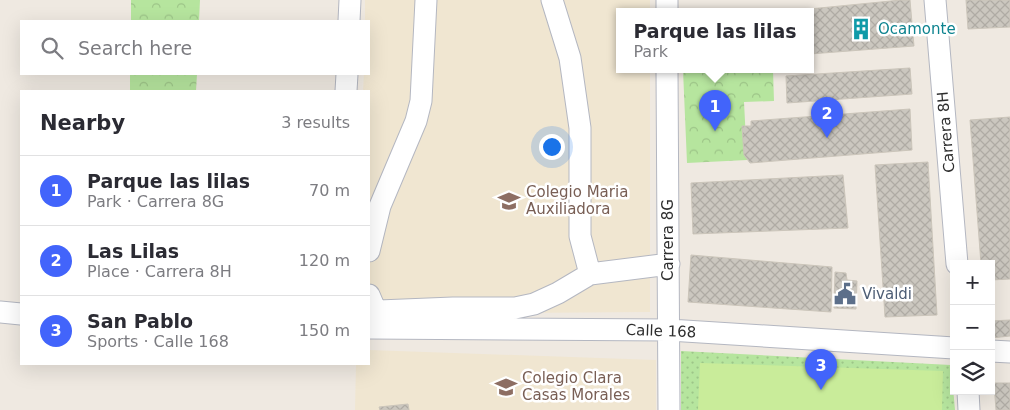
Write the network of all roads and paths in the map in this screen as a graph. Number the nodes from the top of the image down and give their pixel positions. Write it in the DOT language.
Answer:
graph roads {
  1 [pos="350,0"];
  2 [pos="426,0"];
  3 [pos="552,0"];
  4 [pos="935,0"];
  5 [pos="349,20"];
  6 [pos="667,73"];
  7 [pos="347,75"];
  8 [pos="346,90"];
  9 [pos="370,247"];
  10 [pos="957,260"];
  11 [pos="668,264"];
  12 [pos="590,274"];
  13 [pos="370,297"];
  14 [pos="0,312"];
  15 [pos="20,314"];
  16 [pos="370,328"];
  17 [pos="669,330"];
  18 [pos="950,348"];
  19 [pos="995,351"];
  20 [pos="1010,352"];
  21 [pos="968,395"];
  22 [pos="669,410"];
  23 [pos="969,410"];
  1 -- 5 [label="street"];
  2 -- 9 [label="street"];
  3 -- 12 [label="street"];
  4 -- 10 [label="street, Carrera 8H"];
  6 -- 11 [label="street, Carrera 8G"];
  7 -- 8 [label="street"];
  11 -- 12 [label="street"];
  11 -- 17 [label="street, Carrera 8G"];
  12 -- 13 [label="street"];
  14 -- 15 [label="street"];
  16 -- 17 [label="street, Calle 168"];
  17 -- 18 [label="street, Calle 168"];
  17 -- 22 [label="street, Carrera 8G"];
  19 -- 20 [label="street"];
  21 -- 23 [label="street"];
}
